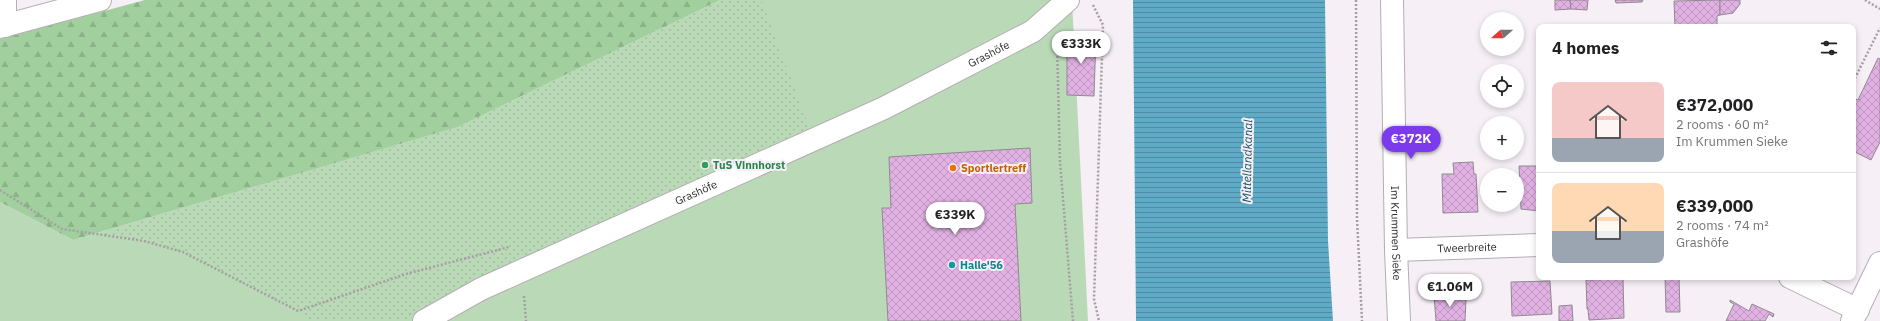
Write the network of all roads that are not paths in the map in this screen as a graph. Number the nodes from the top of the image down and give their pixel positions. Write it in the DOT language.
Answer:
graph roads {
  1 [pos="6,0"];
  2 [pos="100,0"];
  3 [pos="1392,0"];
  4 [pos="1062,6"];
  5 [pos="3,26"];
  6 [pos="1536,245"];
  7 [pos="1396,250"];
  8 [pos="1880,263"];
  9 [pos="1795,280"];
  10 [pos="1855,316"];
  11 [pos="424,321"];
  12 [pos="1399,321"];
  1 -- 5 [label="street"];
  2 -- 5 [label="street"];
  3 -- 7 [label="street, Im Krummen Sieke"];
  4 -- 11 [label="street, Grashöfe"];
  6 -- 7 [label="street, Tweerbreite"];
  7 -- 12 [label="street, Im Krummen Sieke"];
  8 -- 10 [label="street"];
  9 -- 10 [label="street"];
}
